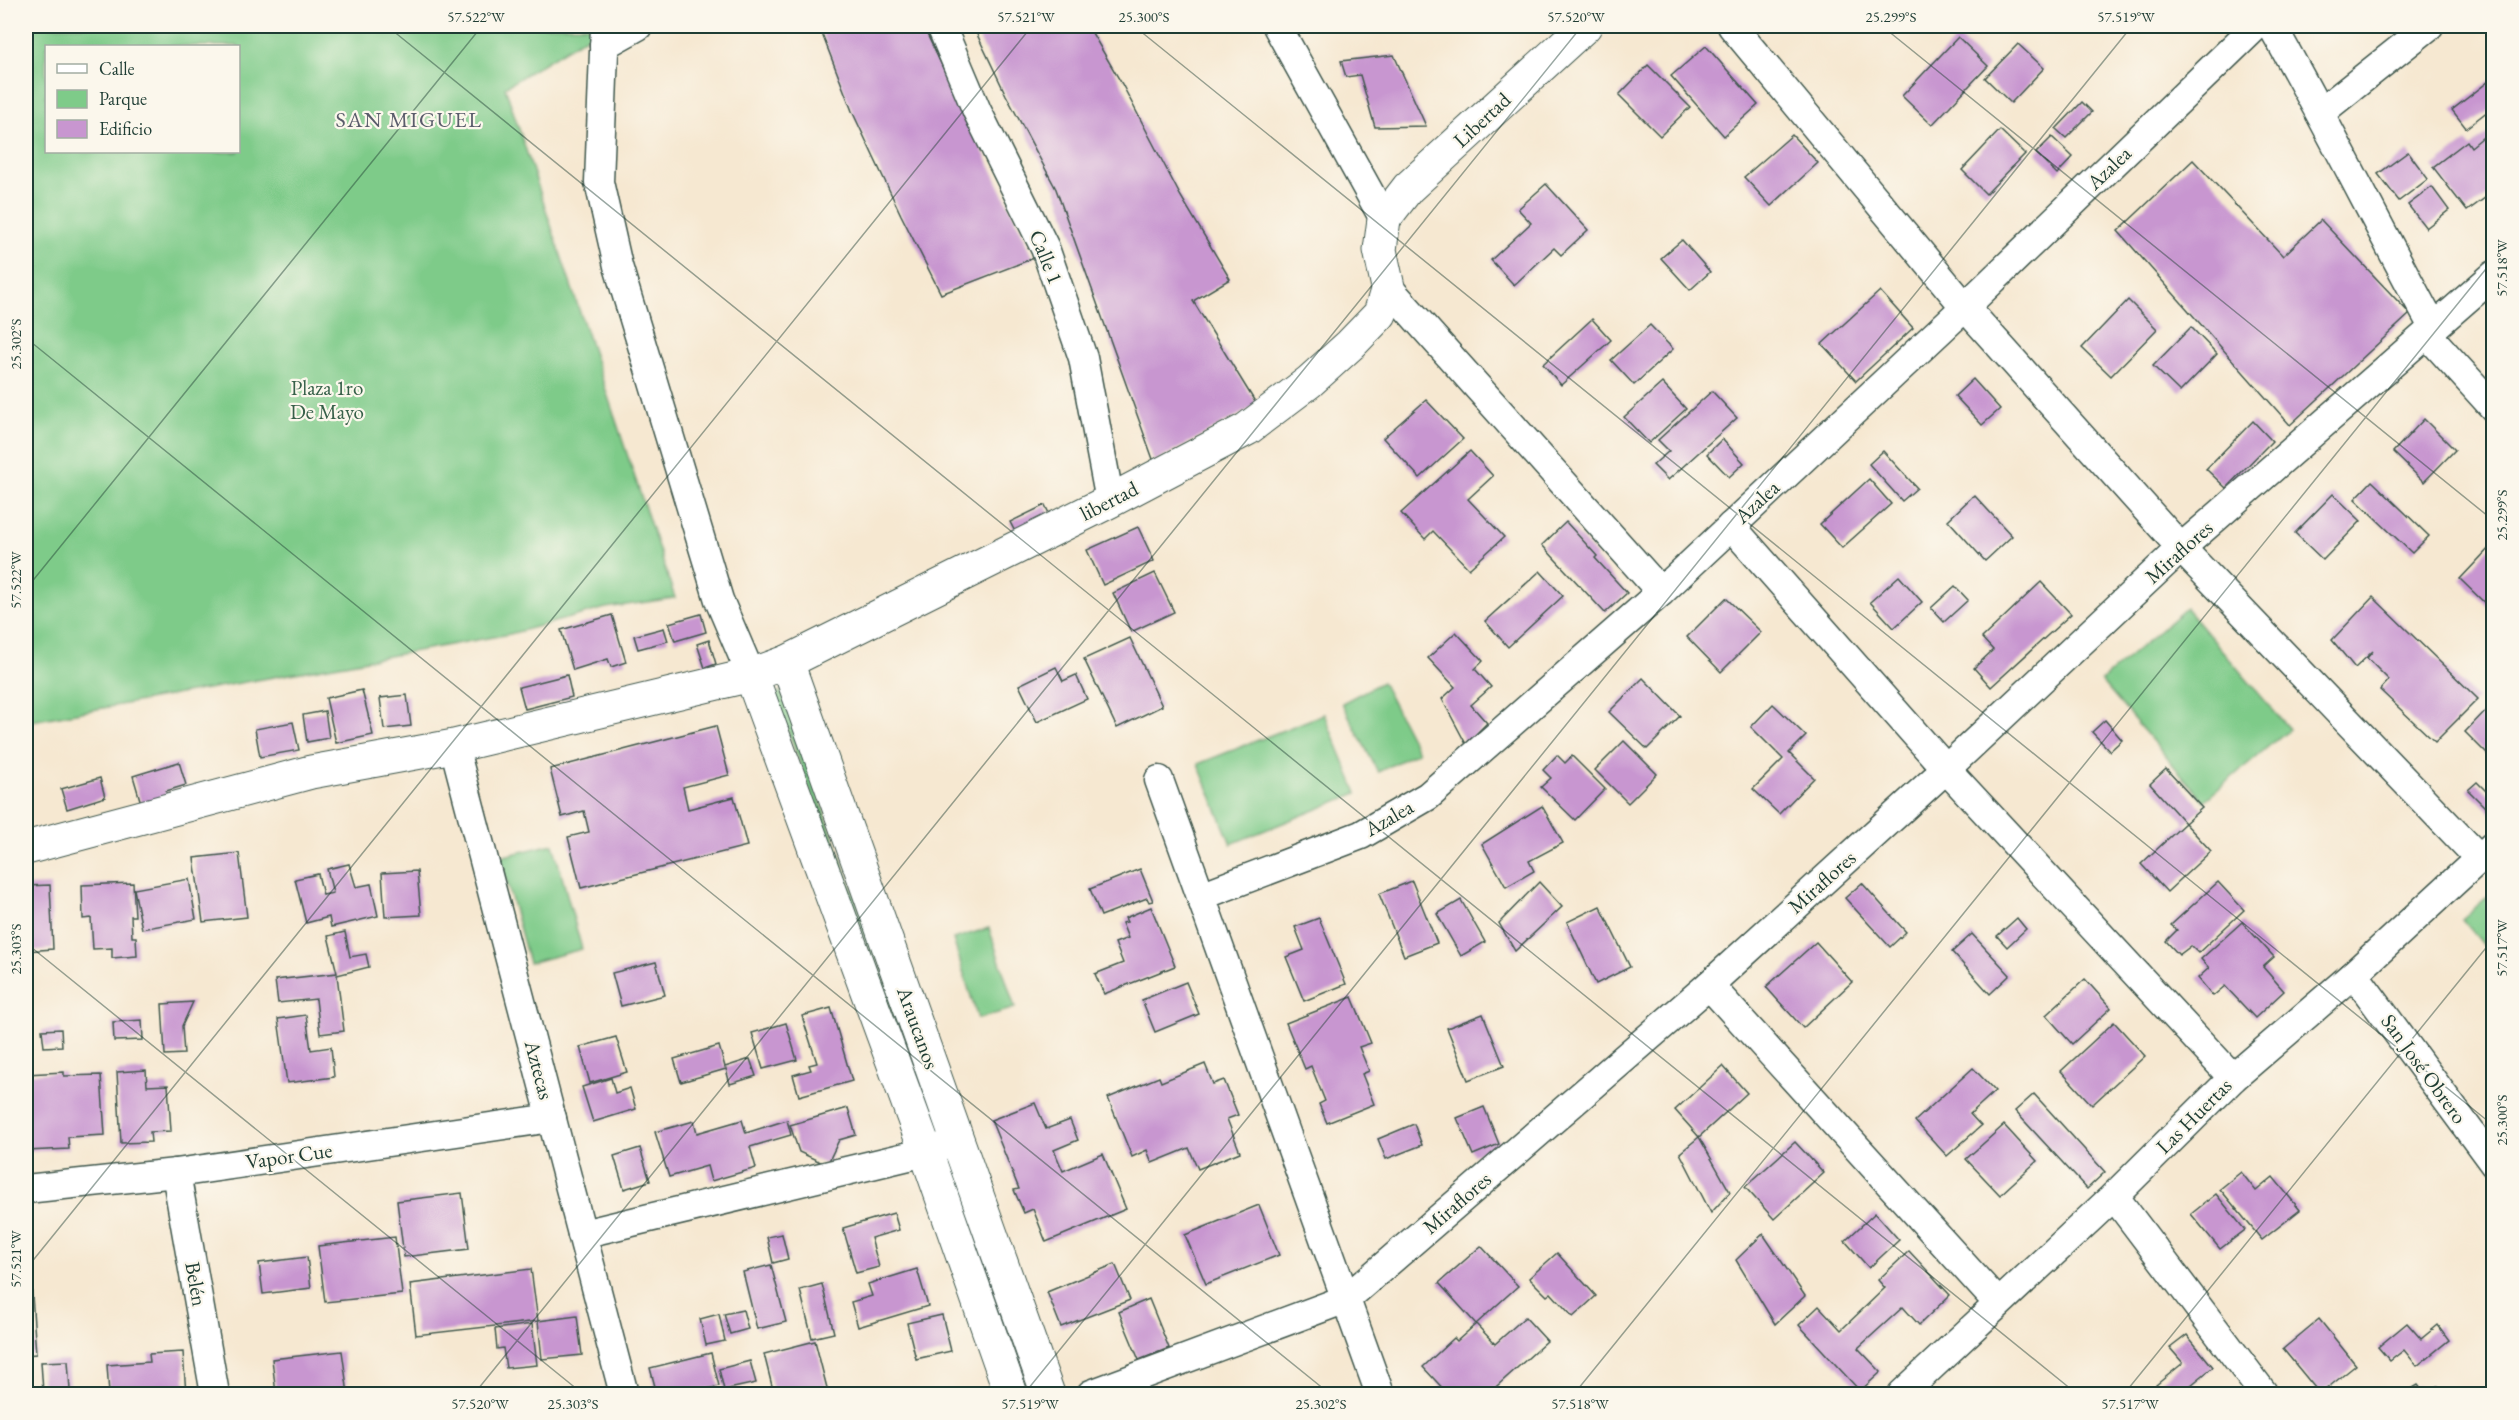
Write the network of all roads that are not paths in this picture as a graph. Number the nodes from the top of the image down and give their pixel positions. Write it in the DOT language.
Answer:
graph roads {
  1 [pos="638,26"];
  2 [pos="941,26"];
  3 [pos="1277,26"];
  4 [pos="1585,26"];
  5 [pos="1732,26"];
  6 [pos="2256,26"];
  7 [pos="2272,26"];
  8 [pos="2429,26"];
  9 [pos="605,35"];
  10 [pos="2321,112"];
  11 [pos="1384,219"];
  12 [pos="2493,275"];
  13 [pos="1388,287"];
  14 [pos="1965,308"];
  15 [pos="2431,331"];
  16 [pos="2493,408"];
  17 [pos="1110,501"];
  18 [pos="1731,526"];
  19 [pos="2181,548"];
  20 [pos="1661,592"];
  21 [pos="787,662"];
  22 [pos="751,675"];
  23 [pos="454,746"];
  24 [pos="1946,769"];
  25 [pos="1159,780"];
  26 [pos="26,848"];
  27 [pos="2486,852"];
  28 [pos="1201,896"];
  29 [pos="2354,974"];
  30 [pos="1709,985"];
  31 [pos="2233,1078"];
  32 [pos="552,1118"];
  33 [pos="958,1142"];
  34 [pos="926,1152"];
  35 [pos="2493,1164"];
  36 [pos="176,1173"];
  37 [pos="26,1189"];
  38 [pos="2114,1196"];
  39 [pos="582,1234"];
  40 [pos="1346,1299"];
  41 [pos="1998,1303"];
  42 [pos="216,1395"];
  43 [pos="624,1395"];
  44 [pos="1011,1395"];
  45 [pos="1048,1395"];
  46 [pos="1091,1395"];
  47 [pos="1380,1395"];
  48 [pos="1902,1395"];
  49 [pos="2264,1395"];
  1 -- 9 [label="street"];
  2 -- 17 [label="street, Calle 1"];
  3 -- 11 [label="street"];
  4 -- 11 [label="main road, Libertad"];
  5 -- 14 [label="street"];
  6 -- 14 [label="street, Azalea"];
  7 -- 10 [label="street"];
  8 -- 10 [label="street"];
  9 -- 22 [label="street"];
  10 -- 15 [label="street"];
  11 -- 13 [label="main road"];
  12 -- 15 [label="street, Miraflores"];
  13 -- 17 [label="main road, libertad"];
  13 -- 20 [label="street"];
  14 -- 18 [label="street, Azalea"];
  14 -- 19 [label="street"];
  15 -- 16 [label="street"];
  15 -- 19 [label="street, Miraflores"];
  17 -- 21 [label="main road, libertad"];
  18 -- 20 [label="street, Azalea"];
  18 -- 24 [label="street"];
  19 -- 24 [label="street, Miraflores"];
  19 -- 27 [label="street"];
  20 -- 28 [label="street, Azalea"];
  21 -- 22 [label="main road, libertad"];
  21 -- 33 [label="main road, Araucanos"];
  22 -- 23 [label="main road, libertad"];
  22 -- 34 [label="main road, Araucanos"];
  23 -- 26 [label="main road, libertad"];
  23 -- 32 [label="street, Aztecas"];
  24 -- 30 [label="street, Miraflores"];
  24 -- 31 [label="street"];
  25 -- 28 [label="street"];
  27 -- 29 [label="street, Las Huertas"];
  28 -- 40 [label="street"];
  29 -- 31 [label="street, Las Huertas"];
  29 -- 35 [label="street, San José Obrero"];
  30 -- 40 [label="street, Miraflores"];
  30 -- 41 [label="street"];
  31 -- 38 [label="street, Las Huertas"];
  32 -- 36 [label="street, Vapor Cue"];
  32 -- 39 [label="street, Aztecas"];
  33 -- 34 [label="street"];
  33 -- 45 [label="main road, Araucanos"];
  34 -- 39 [label="street"];
  34 -- 44 [label="main road, Araucanos"];
  36 -- 37 [label="street, Vapor Cue"];
  36 -- 42 [label="street, Belén"];
  38 -- 41 [label="street, Las Huertas"];
  38 -- 49 [label="street"];
  39 -- 43 [label="street, Aztecas"];
  40 -- 46 [label="street, Miraflores"];
  40 -- 47 [label="street"];
  41 -- 48 [label="street, Las Huertas"];
}
